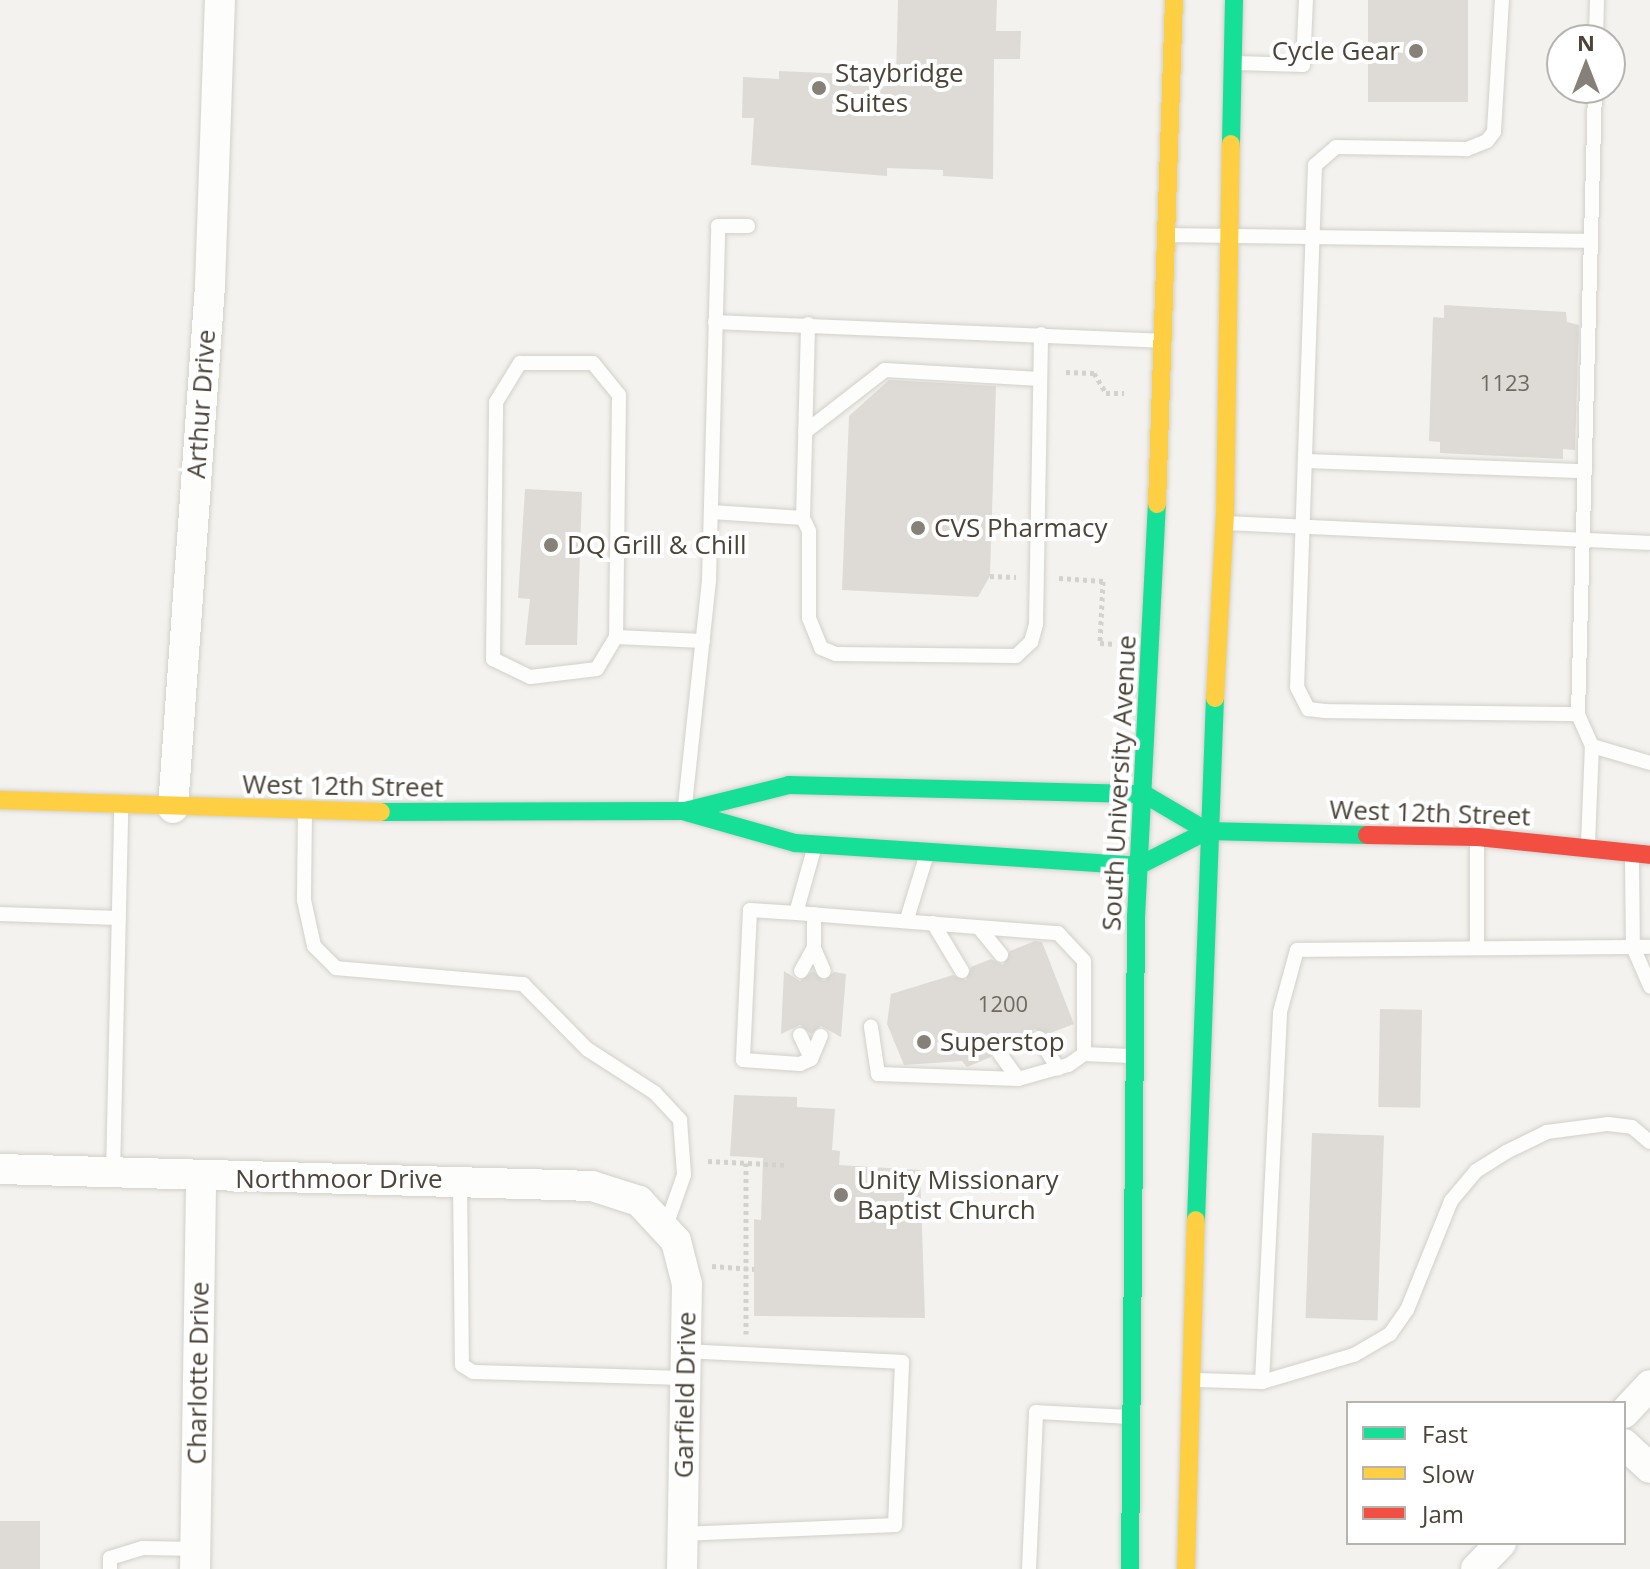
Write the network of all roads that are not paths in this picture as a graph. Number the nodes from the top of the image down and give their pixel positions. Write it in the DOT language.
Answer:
graph roads {
  1 [pos="220,0"];
  2 [pos="1174,0"];
  3 [pos="1244,0"];
  4 [pos="1306,0"];
  5 [pos="1502,0"];
  6 [pos="1597,0"];
  7 [pos="1234,9"];
  8 [pos="1596,24"];
  9 [pos="1233,63"];
  10 [pos="1595,104"];
  11 [pos="748,226"];
  12 [pos="1168,235"];
  13 [pos="1314,235"];
  14 [pos="1230,236"];
  15 [pos="1591,241"];
  16 [pos="715,322"];
  17 [pos="808,324"];
  18 [pos="1041,334"];
  19 [pos="1165,341"];
  20 [pos="1040,379"];
  21 [pos="805,432"];
  22 [pos="1306,461"];
  23 [pos="1584,471"];
  24 [pos="711,512"];
  25 [pos="803,518"];
  26 [pos="1225,523"];
  27 [pos="1304,526"];
  28 [pos="1583,537"];
  29 [pos="1650,543"];
  30 [pos="616,637"];
  31 [pos="703,641"];
  32 [pos="1578,714"];
  33 [pos="1592,746"];
  34 [pos="1650,763"];
  35 [pos="1144,794"];
  36 [pos="0,800"];
  37 [pos="121,807"];
  38 [pos="173,808"];
  39 [pos="305,811"];
  40 [pos="685,811"];
  41 [pos="1207,831"];
  42 [pos="1477,837"];
  43 [pos="815,845"];
  44 [pos="1588,849"];
  45 [pos="927,853"];
  46 [pos="1641,854"];
  47 [pos="1138,866"];
  48 [pos="796,913"];
  49 [pos="0,914"];
  50 [pos="814,914"];
  51 [pos="119,918"];
  52 [pos="907,919"];
  53 [pos="933,923"];
  54 [pos="981,930"];
  55 [pos="1633,947"];
  56 [pos="1650,947"];
  57 [pos="814,948"];
  58 [pos="1477,948"];
  59 [pos="1001,955"];
  60 [pos="801,971"];
  61 [pos="824,971"];
  62 [pos="962,971"];
  63 [pos="1650,986"];
  64 [pos="871,1027"];
  65 [pos="800,1035"];
  66 [pos="821,1036"];
  67 [pos="1039,1038"];
  68 [pos="1000,1054"];
  69 [pos="1084,1054"];
  70 [pos="1135,1057"];
  71 [pos="811,1059"];
  72 [pos="1058,1068"];
  73 [pos="1018,1079"];
  74 [pos="1650,1142"];
  75 [pos="0,1169"];
  76 [pos="113,1173"];
  77 [pos="201,1177"];
  78 [pos="460,1180"];
  79 [pos="666,1226"];
  80 [pos="686,1364"];
  81 [pos="1192,1380"];
  82 [pos="1262,1382"];
  83 [pos="1650,1385"];
  84 [pos="1626,1411"];
  85 [pos="1131,1418"];
  86 [pos="1626,1446"];
  87 [pos="1650,1468"];
  88 [pos="682,1534"];
  89 [pos="1499,1545"];
  90 [pos="195,1559"];
  91 [pos="110,1569"];
  92 [pos="682,1569"];
  93 [pos="1029,1569"];
  94 [pos="1130,1569"];
  95 [pos="1186,1569"];
  96 [pos="1476,1569"];
  1 -- 38 [label="street, Arthur Drive"];
  2 -- 12 [label="main road, South University Avenue"];
  3 -- 7 [label="main road"];
  4 -- 9 [label="lane"];
  5 -- 13 [label="lane"];
  6 -- 8 [label="lane"];
  7 -- 9 [label="main road"];
  9 -- 14 [label="main road"];
  10 -- 15 [label="lane"];
  11 -- 16 [label="lane"];
  12 -- 14 [label="lane"];
  12 -- 19 [label="main road, South University Avenue"];
  13 -- 14 [label="lane"];
  13 -- 15 [label="lane"];
  13 -- 22 [label="lane"];
  14 -- 26 [label="main road"];
  15 -- 23 [label="lane"];
  16 -- 17 [label="lane"];
  16 -- 24 [label="lane"];
  17 -- 18 [label="lane"];
  17 -- 21 [label="lane"];
  18 -- 19 [label="lane"];
  18 -- 20 [label="lane"];
  19 -- 35 [label="main road, South University Avenue"];
  20 -- 21 [label="lane"];
  20 -- 25 [label="lane"];
  21 -- 25 [label="lane"];
  22 -- 23 [label="lane"];
  22 -- 27 [label="lane"];
  23 -- 28 [label="lane"];
  24 -- 25 [label="lane"];
  24 -- 31 [label="lane"];
  26 -- 27 [label="lane"];
  26 -- 41 [label="main road"];
  27 -- 28 [label="lane"];
  27 -- 32 [label="lane"];
  28 -- 29 [label="lane"];
  28 -- 32 [label="lane"];
  30 -- 30 [label="lane"];
  30 -- 31 [label="lane"];
  31 -- 40 [label="lane"];
  32 -- 33 [label="lane"];
  33 -- 34 [label="lane"];
  33 -- 44 [label="lane"];
  35 -- 40 [label="main road, West 12th Street"];
  35 -- 41 [label="main road, West 12th Street"];
  35 -- 47 [label="main road, South University Avenue"];
  36 -- 37 [label="main road, West 12th Street"];
  37 -- 38 [label="main road, West 12th Street"];
  37 -- 51 [label="lane"];
  38 -- 39 [label="main road, West 12th Street"];
  39 -- 40 [label="main road, West 12th Street"];
  39 -- 79 [label="lane"];
  40 -- 43 [label="main road, West 12th Street"];
  41 -- 42 [label="main road, West 12th Street"];
  41 -- 47 [label="main road, West 12th Street"];
  41 -- 81 [label="main road"];
  42 -- 44 [label="main road, West 12th Street"];
  42 -- 58 [label="lane"];
  43 -- 45 [label="main road, West 12th Street"];
  43 -- 48 [label="lane"];
  44 -- 46 [label="main road, West 12th Street"];
  45 -- 47 [label="main road, West 12th Street"];
  45 -- 52 [label="lane"];
  46 -- 55 [label="lane"];
  47 -- 70 [label="main road, South University Avenue"];
  48 -- 50 [label="lane"];
  48 -- 71 [label="lane"];
  49 -- 51 [label="lane"];
  50 -- 52 [label="lane"];
  50 -- 57 [label="lane"];
  51 -- 76 [label="lane"];
  52 -- 53 [label="lane"];
  53 -- 54 [label="lane"];
  53 -- 62 [label="lane"];
  54 -- 59 [label="lane"];
  54 -- 69 [label="lane"];
  55 -- 56 [label="lane"];
  55 -- 58 [label="lane"];
  55 -- 63 [label="lane"];
  57 -- 60 [label="lane"];
  57 -- 61 [label="lane"];
  58 -- 82 [label="lane"];
  64 -- 73 [label="lane"];
  65 -- 71 [label="lane"];
  66 -- 71 [label="lane"];
  67 -- 72 [label="lane"];
  68 -- 73 [label="lane"];
  69 -- 70 [label="lane"];
  69 -- 72 [label="lane"];
  70 -- 85 [label="main road, South University Avenue"];
  72 -- 73 [label="lane"];
  74 -- 82 [label="lane"];
  75 -- 76 [label="street, Northmoor Drive"];
  76 -- 77 [label="street, Northmoor Drive"];
  77 -- 78 [label="street, Northmoor Drive"];
  77 -- 90 [label="street, Charlotte Drive"];
  78 -- 79 [label="street, Northmoor Drive"];
  78 -- 80 [label="lane"];
  79 -- 80 [label="street, Garfield Drive"];
  80 -- 88 [label="street, Garfield Drive"];
  80 -- 88 [label="lane"];
  81 -- 82 [label="lane"];
  81 -- 95 [label="main road"];
  83 -- 84 [label="street"];
  85 -- 93 [label="lane"];
  85 -- 94 [label="main road, South University Avenue"];
  86 -- 87 [label="street"];
  88 -- 92 [label="street, Garfield Drive"];
  89 -- 96 [label="street"];
  90 -- 91 [label="lane"];
}
